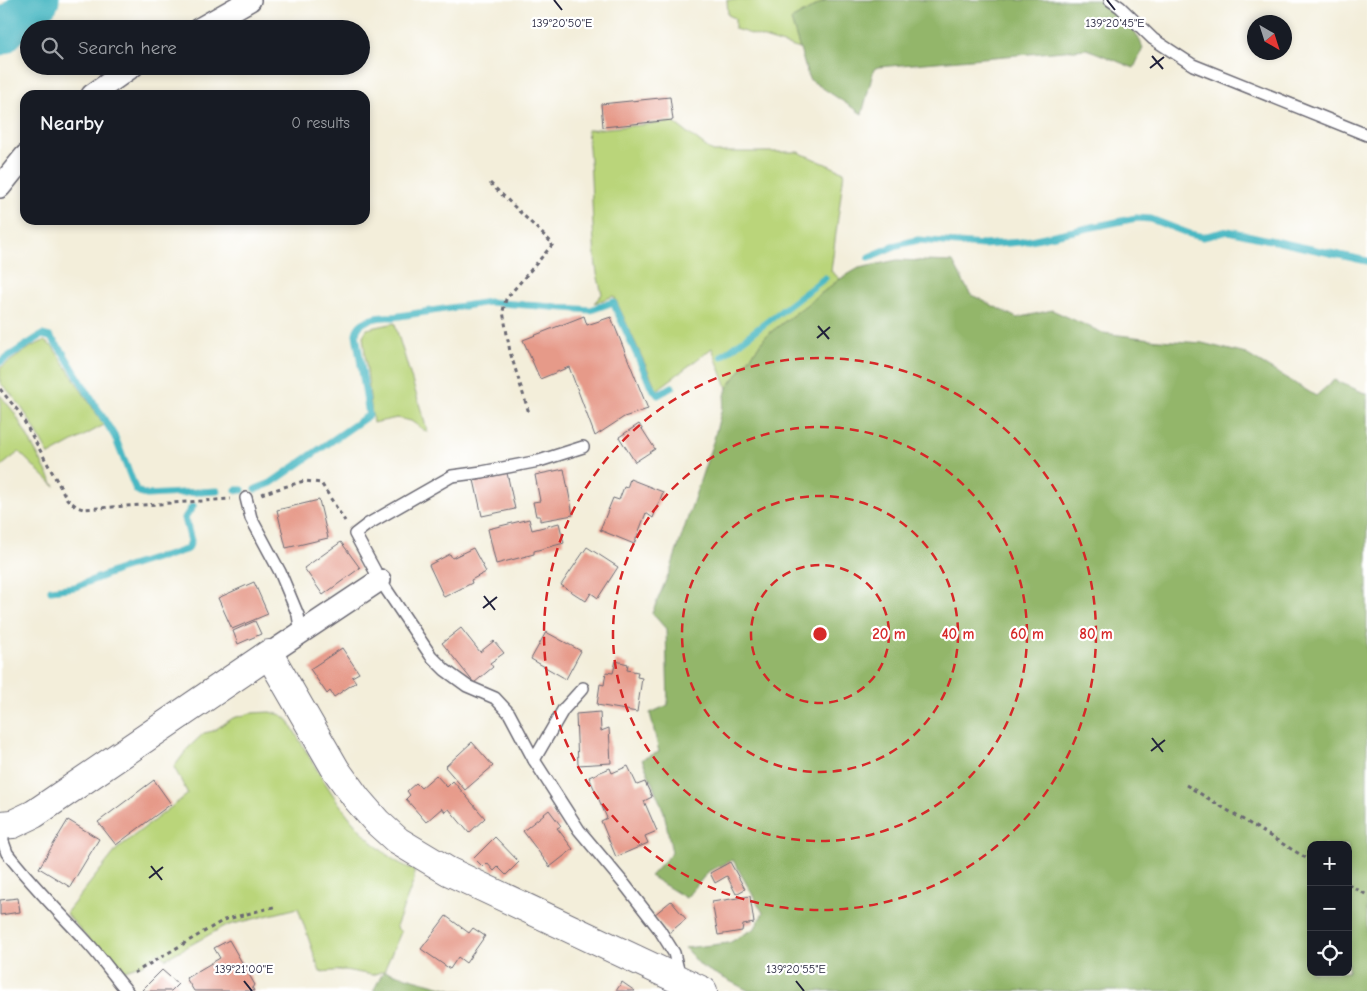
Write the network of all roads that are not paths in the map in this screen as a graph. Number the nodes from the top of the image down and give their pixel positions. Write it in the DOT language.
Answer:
graph roads {
  1 [pos="250,0"];
  2 [pos="1110,0"];
  3 [pos="215,20"];
  4 [pos="120,75"];
  5 [pos="99,90"];
  6 [pos="1367,135"];
  7 [pos="20,162"];
  8 [pos="0,187"];
  9 [pos="584,447"];
  10 [pos="246,498"];
  11 [pos="380,580"];
  12 [pos="301,633"];
  13 [pos="269,654"];
  14 [pos="583,688"];
  15 [pos="534,760"];
  16 [pos="1,826"];
  17 [pos="692,985"];
  18 [pos="127,991"];
  1 -- 3 [label="street"];
  2 -- 6 [label="lane"];
  4 -- 5 [label="street"];
  7 -- 8 [label="street"];
  9 -- 11 [label="lane"];
  10 -- 12 [label="lane"];
  11 -- 12 [label="street"];
  11 -- 15 [label="lane"];
  12 -- 13 [label="street"];
  13 -- 16 [label="street"];
  13 -- 17 [label="street"];
  14 -- 15 [label="lane"];
  15 -- 17 [label="lane"];
  16 -- 18 [label="lane"];
}
